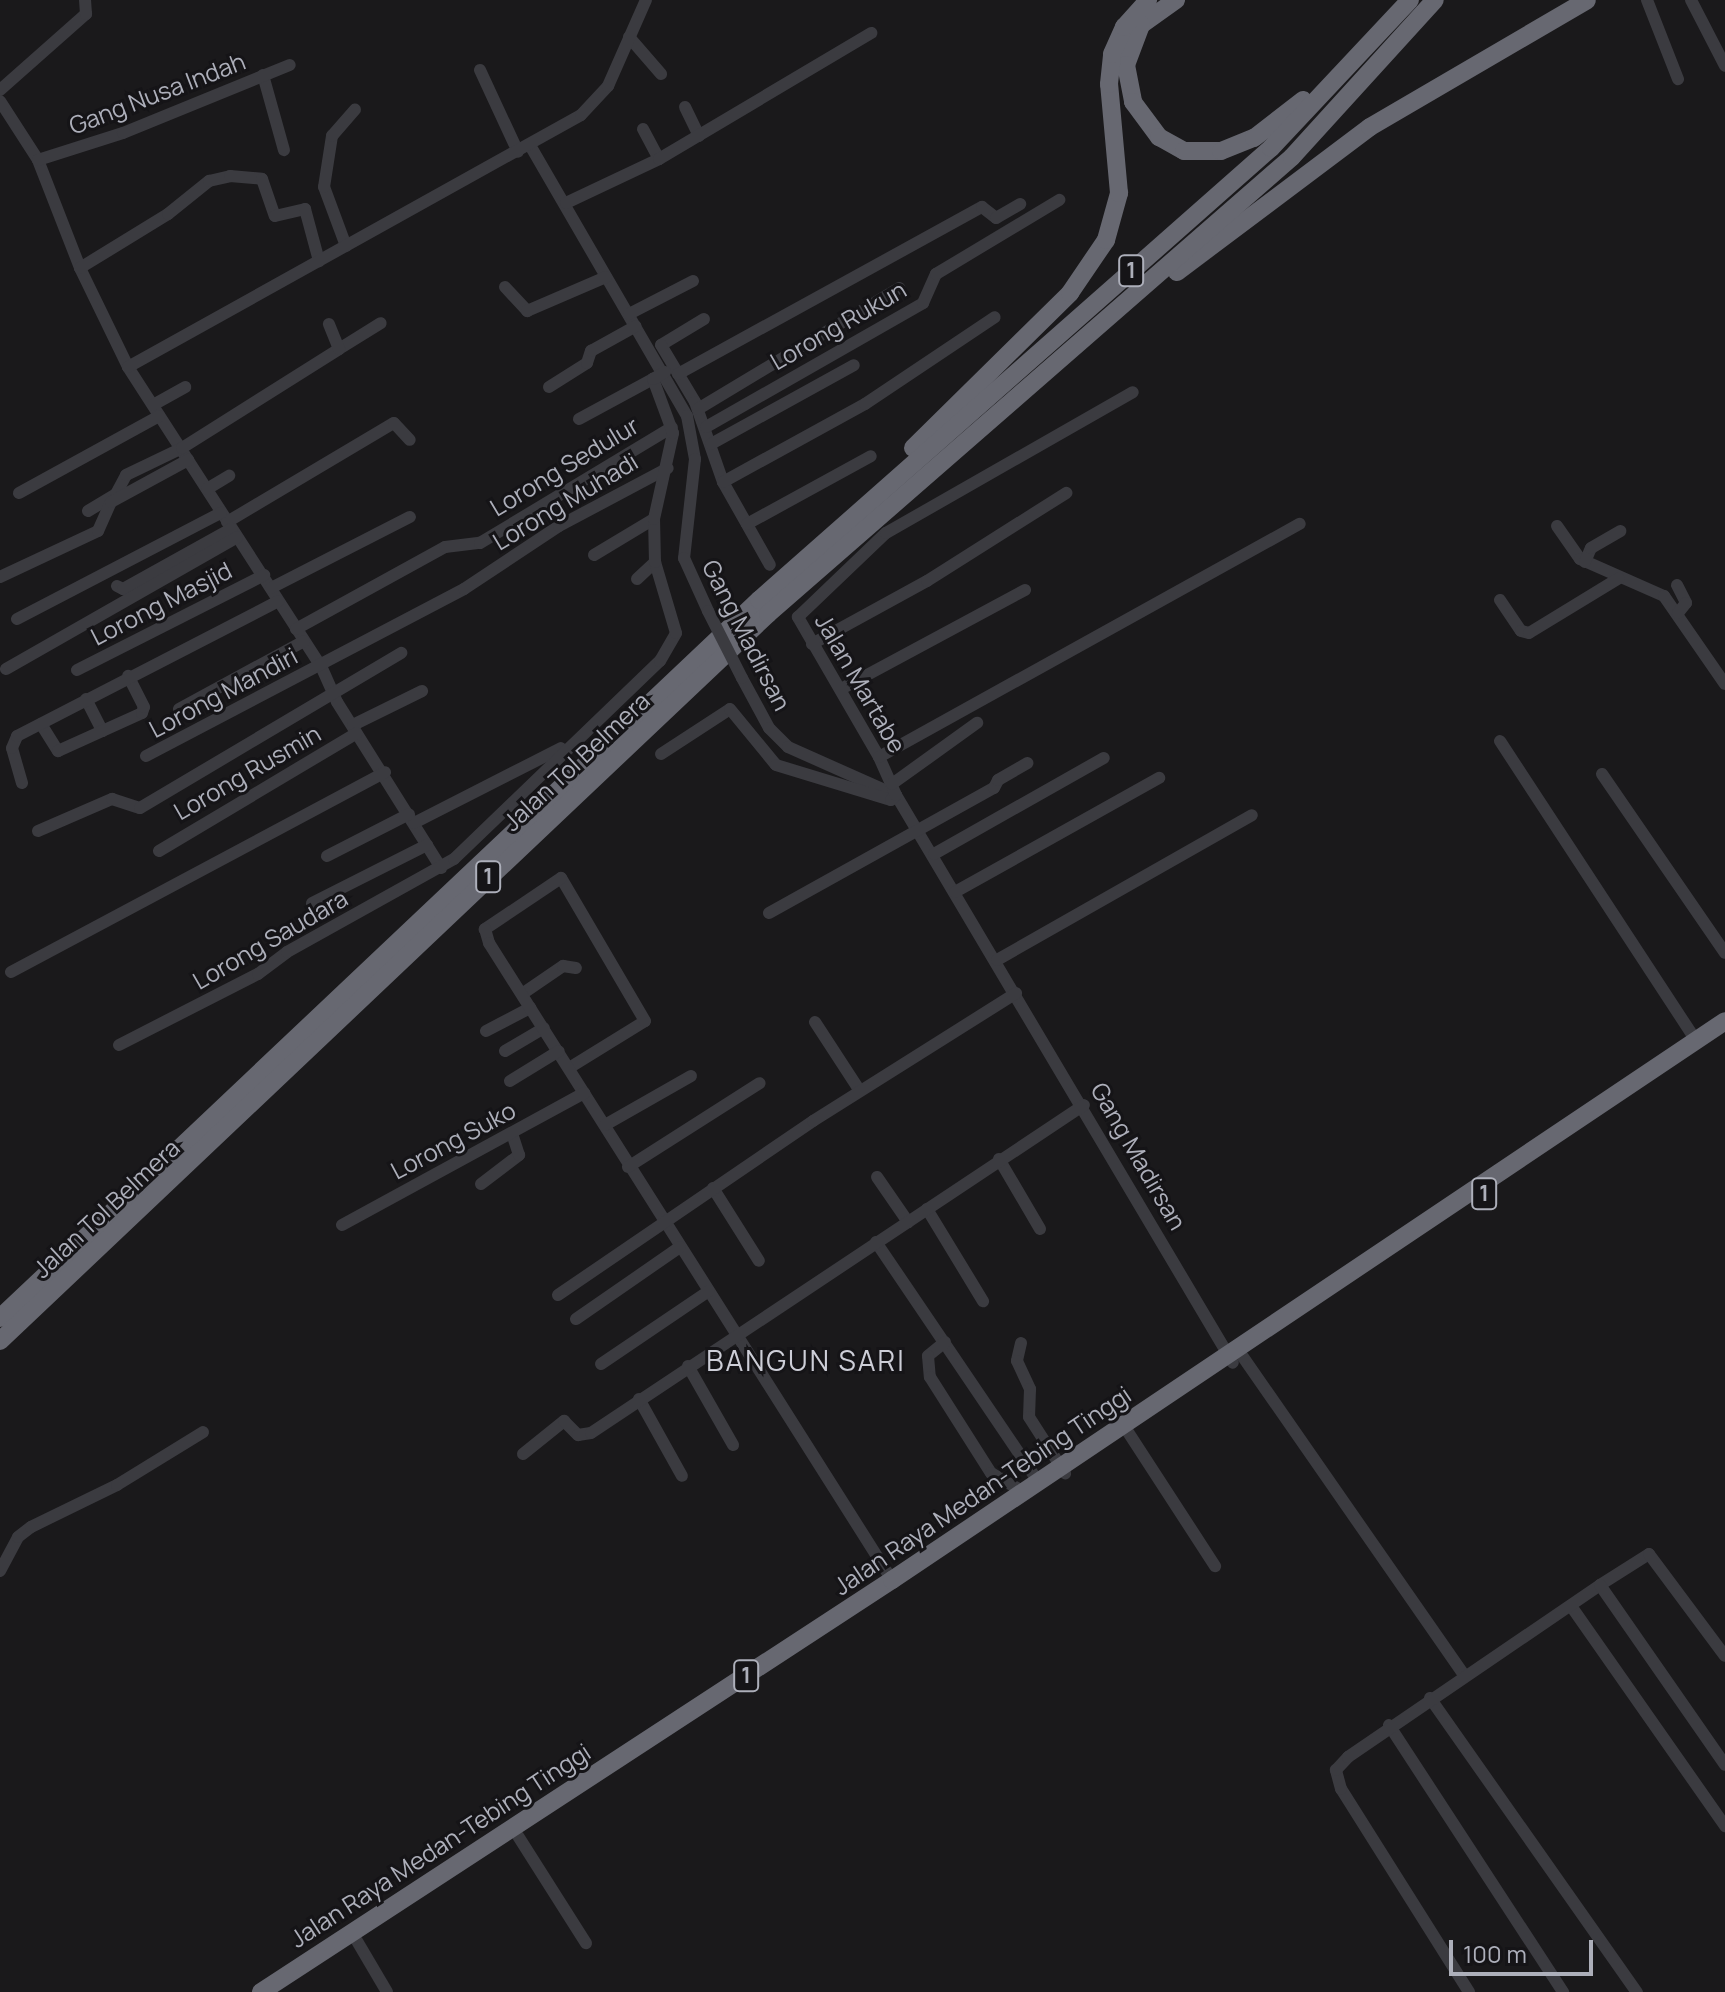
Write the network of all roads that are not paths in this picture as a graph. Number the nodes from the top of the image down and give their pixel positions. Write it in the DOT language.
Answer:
graph roads {
  1 [pos="85,0"];
  2 [pos="646,0"];
  3 [pos="1148,0"];
  4 [pos="1176,0"];
  5 [pos="1410,0"];
  6 [pos="1435,0"];
  7 [pos="1587,0"];
  8 [pos="1647,0"];
  9 [pos="1691,0"];
  10 [pos="871,33"];
  11 [pos="629,37"];
  12 [pos="290,65"];
  13 [pos="1725,66"];
  14 [pos="480,70"];
  15 [pos="661,74"];
  16 [pos="263,75"];
  17 [pos="1678,79"];
  18 [pos="0,90"];
  19 [pos="0,101"];
  20 [pos="685,107"];
  21 [pos="355,110"];
  22 [pos="643,129"];
  23 [pos="699,136"];
  24 [pos="525,149"];
  25 [pos="284,150"];
  26 [pos="659,159"];
  27 [pos="38,160"];
  28 [pos="1059,200"];
  29 [pos="566,203"];
  30 [pos="1020,204"];
  31 [pos="346,246"];
  32 [pos="319,261"];
  33 [pos="80,268"];
  34 [pos="606,277"];
  35 [pos="693,281"];
  36 [pos="505,287"];
  37 [pos="899,288"];
  38 [pos="995,317"];
  39 [pos="704,319"];
  40 [pos="633,320"];
  41 [pos="381,323"];
  42 [pos="329,324"];
  43 [pos="1094,331"];
  44 [pos="656,348"];
  45 [pos="339,349"];
  46 [pos="854,365"];
  47 [pos="128,367"];
  48 [pos="665,375"];
  49 [pos="185,387"];
  50 [pos="549,387"];
  51 [pos="1133,392"];
  52 [pos="698,409"];
  53 [pos="156,411"];
  54 [pos="579,419"];
  55 [pos="672,427"];
  56 [pos="706,427"];
  57 [pos="410,440"];
  58 [pos="711,444"];
  59 [pos="185,454"];
  60 [pos="871,456"];
  61 [pos="668,468"];
  62 [pos="229,476"];
  63 [pos="723,482"];
  64 [pos="207,489"];
  65 [pos="19,493"];
  66 [pos="1066,493"];
  67 [pos="88,511"];
  68 [pos="410,517"];
  69 [pos="654,519"];
  70 [pos="747,524"];
  71 [pos="1300,524"];
  72 [pos="229,525"];
  73 [pos="1557,526"];
  74 [pos="838,529"];
  75 [pos="1621,531"];
  76 [pos="594,555"];
  77 [pos="655,562"];
  78 [pos="1585,562"];
  79 [pos="770,565"];
  80 [pos="264,575"];
  81 [pos="0,577"];
  82 [pos="1619,578"];
  83 [pos="637,579"];
  84 [pos="1677,585"];
  85 [pos="117,586"];
  86 [pos="271,588"];
  87 [pos="1025,590"];
  88 [pos="1500,600"];
  89 [pos="278,601"];
  90 [pos="1678,613"];
  91 [pos="17,619"];
  92 [pos="296,629"];
  93 [pos="304,641"];
  94 [pos="812,644"];
  95 [pos="401,653"];
  96 [pos="321,666"];
  97 [pos="6,669"];
  98 [pos="77,670"];
  99 [pos="128,676"];
  100 [pos="1725,684"];
  101 [pos="841,689"];
  102 [pos="422,691"];
  103 [pos="332,692"];
  104 [pos="86,699"];
  105 [pos="179,709"];
  106 [pos="977,723"];
  107 [pos="41,724"];
  108 [pos="355,729"];
  109 [pos="102,731"];
  110 [pos="1500,741"];
  111 [pos="567,746"];
  112 [pos="661,754"];
  113 [pos="146,756"];
  114 [pos="879,757"];
  115 [pos="1104,758"];
  116 [pos="1028,763"];
  117 [pos="385,772"];
  118 [pos="1602,774"];
  119 [pos="1159,778"];
  120 [pos="22,783"];
  121 [pos="894,789"];
  122 [pos="1252,815"];
  123 [pos="412,818"];
  124 [pos="919,829"];
  125 [pos="38,831"];
  126 [pos="427,845"];
  127 [pos="159,851"];
  128 [pos="934,854"];
  129 [pos="327,856"];
  130 [pos="441,868"];
  131 [pos="955,892"];
  132 [pos="312,903"];
  133 [pos="769,913"];
  134 [pos="1725,953"];
  135 [pos="997,960"];
  136 [pos="576,968"];
  137 [pos="11,972"];
  138 [pos="1016,993"];
  139 [pos="522,994"];
  140 [pos="530,1008"];
  141 [pos="1725,1021"];
  142 [pos="815,1022"];
  143 [pos="544,1028"];
  144 [pos="486,1031"];
  145 [pos="1725,1032"];
  146 [pos="1695,1039"];
  147 [pos="119,1045"];
  148 [pos="505,1051"];
  149 [pos="559,1051"];
  150 [pos="569,1068"];
  151 [pos="691,1076"];
  152 [pos="510,1081"];
  153 [pos="760,1083"];
  154 [pos="860,1091"];
  155 [pos="584,1093"];
  156 [pos="1084,1105"];
  157 [pos="605,1125"];
  158 [pos="512,1133"];
  159 [pos="999,1159"];
  160 [pos="628,1167"];
  161 [pos="877,1177"];
  162 [pos="481,1184"];
  163 [pos="713,1188"];
  164 [pos="927,1209"];
  165 [pos="664,1221"];
  166 [pos="908,1222"];
  167 [pos="342,1225"];
  168 [pos="1040,1229"];
  169 [pos="876,1242"];
  170 [pos="680,1247"];
  171 [pos="759,1261"];
  172 [pos="709,1291"];
  173 [pos="558,1295"];
  174 [pos="983,1301"];
  175 [pos="0,1318"];
  176 [pos="576,1319"];
  177 [pos="737,1335"];
  178 [pos="0,1341"];
  179 [pos="945,1342"];
  180 [pos="1021,1343"];
  181 [pos="1235,1358"];
  182 [pos="601,1364"];
  183 [pos="688,1366"];
  184 [pos="639,1399"];
  185 [pos="203,1432"];
  186 [pos="1128,1432"];
  187 [pos="733,1445"];
  188 [pos="523,1454"];
  189 [pos="1063,1469"];
  190 [pos="682,1476"];
  191 [pos="1030,1486"];
  192 [pos="1215,1566"];
  193 [pos="0,1571"];
  194 [pos="892,1580"];
  195 [pos="1600,1585"];
  196 [pos="1571,1606"];
  197 [pos="1725,1656"];
  198 [pos="1464,1675"];
  199 [pos="1430,1698"];
  200 [pos="1389,1725"];
  201 [pos="1725,1765"];
  202 [pos="1725,1826"];
  203 [pos="518,1836"];
  204 [pos="357,1941"];
  205 [pos="586,1943"];
  206 [pos="261,1992"];
  207 [pos="280,1992"];
  208 [pos="387,1992"];
  209 [pos="1469,1992"];
  210 [pos="1563,1992"];
  211 [pos="1637,1992"];
  1 -- 18 [label="street"];
  2 -- 11 [label="street"];
  3 -- 74 [label="highway"];
  4 -- 5 [label="highway"];
  5 -- 74 [label="highway, 1"];
  6 -- 43 [label="highway, 1"];
  7 -- 43 [label="highway"];
  8 -- 17 [label="street"];
  9 -- 13 [label="street"];
  10 -- 23 [label="street"];
  11 -- 15 [label="street"];
  11 -- 24 [label="street"];
  12 -- 16 [label="street, Gang Nusa Indah"];
  14 -- 24 [label="street, Gang Madirsan"];
  16 -- 25 [label="street"];
  16 -- 27 [label="street, Gang Nusa Indah"];
  19 -- 27 [label="street"];
  20 -- 23 [label="street"];
  21 -- 31 [label="street"];
  22 -- 26 [label="street"];
  23 -- 26 [label="street"];
  24 -- 29 [label="street, Gang Madirsan"];
  24 -- 31 [label="street"];
  26 -- 29 [label="street"];
  27 -- 33 [label="street"];
  28 -- 56 [label="street, Lorong Rukun"];
  29 -- 34 [label="street, Gang Madirsan"];
  30 -- 48 [label="street"];
  31 -- 32 [label="street"];
  32 -- 33 [label="street"];
  32 -- 47 [label="street"];
  33 -- 47 [label="street"];
  34 -- 36 [label="street"];
  34 -- 40 [label="street, Gang Madirsan"];
  35 -- 40 [label="street"];
  37 -- 52 [label="street"];
  38 -- 63 [label="street"];
  39 -- 44 [label="street"];
  40 -- 44 [label="street, Gang Madirsan"];
  40 -- 50 [label="street"];
  41 -- 45 [label="street"];
  42 -- 45 [label="street"];
  43 -- 178 [label="highway, Jalan Tol Belmera / 1"];
  44 -- 48 [label="street, Gang Madirsan"];
  45 -- 59 [label="street"];
  46 -- 58 [label="street"];
  47 -- 53 [label="street"];
  48 -- 52 [label="street"];
  48 -- 54 [label="street"];
  48 -- 55 [label="street"];
  48 -- 121 [label="street, Gang Madirsan, bridge"];
  49 -- 53 [label="street"];
  51 -- 94 [label="street, Jalan Martabe"];
  52 -- 56 [label="street"];
  53 -- 59 [label="street"];
  53 -- 65 [label="street"];
  55 -- 61 [label="street, Lorong Saudara"];
  55 -- 92 [label="street, Lorong Sedulur"];
  56 -- 58 [label="street"];
  57 -- 72 [label="street"];
  58 -- 63 [label="street"];
  59 -- 64 [label="street"];
  59 -- 67 [label="street"];
  59 -- 81 [label="street"];
  60 -- 70 [label="street"];
  61 -- 69 [label="street, Lorong Saudara"];
  61 -- 96 [label="street, Lorong Muhadi"];
  62 -- 64 [label="street"];
  63 -- 70 [label="street"];
  64 -- 72 [label="street"];
  66 -- 94 [label="street"];
  68 -- 86 [label="street"];
  69 -- 76 [label="street"];
  69 -- 77 [label="street, Lorong Saudara"];
  70 -- 79 [label="street"];
  71 -- 114 [label="street"];
  72 -- 80 [label="street"];
  72 -- 85 [label="street"];
  72 -- 91 [label="street"];
  72 -- 97 [label="street"];
  73 -- 78 [label="street"];
  74 -- 175 [label="highway, Jalan Tol Belmera / 1"];
  75 -- 78 [label="street"];
  77 -- 83 [label="street"];
  77 -- 111 [label="street, Lorong Saudara"];
  78 -- 82 [label="street"];
  80 -- 86 [label="street"];
  80 -- 98 [label="street, Lorong Masjid"];
  82 -- 88 [label="street"];
  82 -- 90 [label="street"];
  84 -- 90 [label="street"];
  86 -- 89 [label="street"];
  87 -- 101 [label="street"];
  89 -- 92 [label="street"];
  89 -- 99 [label="street"];
  90 -- 100 [label="street"];
  92 -- 93 [label="street"];
  93 -- 96 [label="street"];
  93 -- 105 [label="street"];
  94 -- 101 [label="street, Jalan Martabe"];
  95 -- 103 [label="street"];
  96 -- 103 [label="street"];
  96 -- 113 [label="street, Lorong Mandiri"];
  99 -- 104 [label="street"];
  99 -- 109 [label="street"];
  101 -- 114 [label="street, Jalan Martabe"];
  102 -- 108 [label="street, Lorong Rusmin"];
  103 -- 108 [label="street"];
  103 -- 125 [label="street"];
  104 -- 107 [label="street"];
  104 -- 109 [label="street"];
  106 -- 121 [label="street"];
  107 -- 109 [label="street"];
  107 -- 120 [label="street"];
  108 -- 117 [label="street"];
  108 -- 127 [label="street, Lorong Rusmin"];
  110 -- 146 [label="street"];
  111 -- 123 [label="street"];
  111 -- 130 [label="street, Lorong Saudara"];
  112 -- 121 [label="street"];
  114 -- 121 [label="street, Jalan Martabe"];
  115 -- 128 [label="street"];
  116 -- 124 [label="street"];
  117 -- 123 [label="street"];
  117 -- 137 [label="street"];
  118 -- 134 [label="street"];
  119 -- 131 [label="street"];
  121 -- 124 [label="street, Gang Madirsan"];
  122 -- 135 [label="street"];
  123 -- 126 [label="street"];
  123 -- 129 [label="street"];
  124 -- 128 [label="street, Gang Madirsan"];
  124 -- 133 [label="street"];
  126 -- 130 [label="street"];
  126 -- 132 [label="street"];
  128 -- 131 [label="street, Gang Madirsan"];
  130 -- 147 [label="street, Lorong Saudara"];
  131 -- 135 [label="street, Gang Madirsan"];
  135 -- 138 [label="street, Gang Madirsan"];
  136 -- 139 [label="street"];
  138 -- 154 [label="street"];
  138 -- 156 [label="street, Gang Madirsan"];
  139 -- 140 [label="street"];
  139 -- 150 [label="street"];
  140 -- 143 [label="street"];
  140 -- 144 [label="street"];
  141 -- 146 [label="highway, Jalan Raya Medan-Tebing Tinggi / 1"];
  142 -- 154 [label="street"];
  143 -- 148 [label="street"];
  143 -- 149 [label="street"];
  145 -- 181 [label="highway, Jalan Raya Medan-Tebing Tinggi / 1"];
  146 -- 181 [label="highway, Jalan Raya Medan-Tebing Tinggi / 1"];
  149 -- 150 [label="street"];
  149 -- 152 [label="street"];
  150 -- 155 [label="street"];
  151 -- 157 [label="street"];
  153 -- 160 [label="street"];
  154 -- 163 [label="street"];
  155 -- 157 [label="street"];
  155 -- 158 [label="street, Lorong Suko"];
  156 -- 159 [label="street"];
  156 -- 181 [label="street, Gang Madirsan"];
  157 -- 160 [label="street"];
  158 -- 162 [label="street"];
  158 -- 167 [label="street, Lorong Suko"];
  159 -- 164 [label="street"];
  159 -- 168 [label="street"];
  160 -- 165 [label="street"];
  161 -- 166 [label="street"];
  163 -- 165 [label="street"];
  163 -- 171 [label="street"];
  164 -- 166 [label="street"];
  164 -- 174 [label="street"];
  165 -- 170 [label="street"];
  165 -- 173 [label="street"];
  166 -- 169 [label="street"];
  169 -- 177 [label="street"];
  169 -- 179 [label="street"];
  170 -- 172 [label="street"];
  170 -- 176 [label="street"];
  172 -- 177 [label="street"];
  172 -- 182 [label="street"];
  177 -- 183 [label="street"];
  177 -- 194 [label="street"];
  179 -- 191 [label="street"];
  179 -- 191 [label="street"];
  180 -- 189 [label="street"];
  181 -- 186 [label="highway, Jalan Raya Medan-Tebing Tinggi / 1"];
  181 -- 189 [label="highway, Jalan Raya Medan-Tebing Tinggi / 1"];
  181 -- 198 [label="street, Gang Madirsan"];
  183 -- 184 [label="street"];
  183 -- 187 [label="street"];
  184 -- 188 [label="street"];
  184 -- 190 [label="street"];
  185 -- 193 [label="street"];
  186 -- 189 [label="highway, Jalan Raya Medan-Tebing Tinggi / 1"];
  186 -- 192 [label="street"];
  189 -- 191 [label="highway, Jalan Raya Medan-Tebing Tinggi / 1"];
  189 -- 203 [label="highway, Jalan Raya Medan-Tebing Tinggi / 1"];
  191 -- 194 [label="highway, Jalan Raya Medan-Tebing Tinggi / 1"];
  194 -- 206 [label="highway, Jalan Raya Medan-Tebing Tinggi / 1"];
  195 -- 196 [label="street"];
  195 -- 197 [label="street"];
  195 -- 201 [label="street"];
  196 -- 198 [label="street"];
  196 -- 202 [label="street"];
  198 -- 199 [label="street"];
  199 -- 200 [label="street"];
  199 -- 211 [label="street"];
  200 -- 209 [label="street"];
  200 -- 210 [label="street"];
  203 -- 204 [label="highway, Jalan Raya Medan-Tebing Tinggi / 1"];
  203 -- 205 [label="street"];
  204 -- 207 [label="highway, Jalan Raya Medan-Tebing Tinggi / 1"];
  204 -- 208 [label="street"];
}
